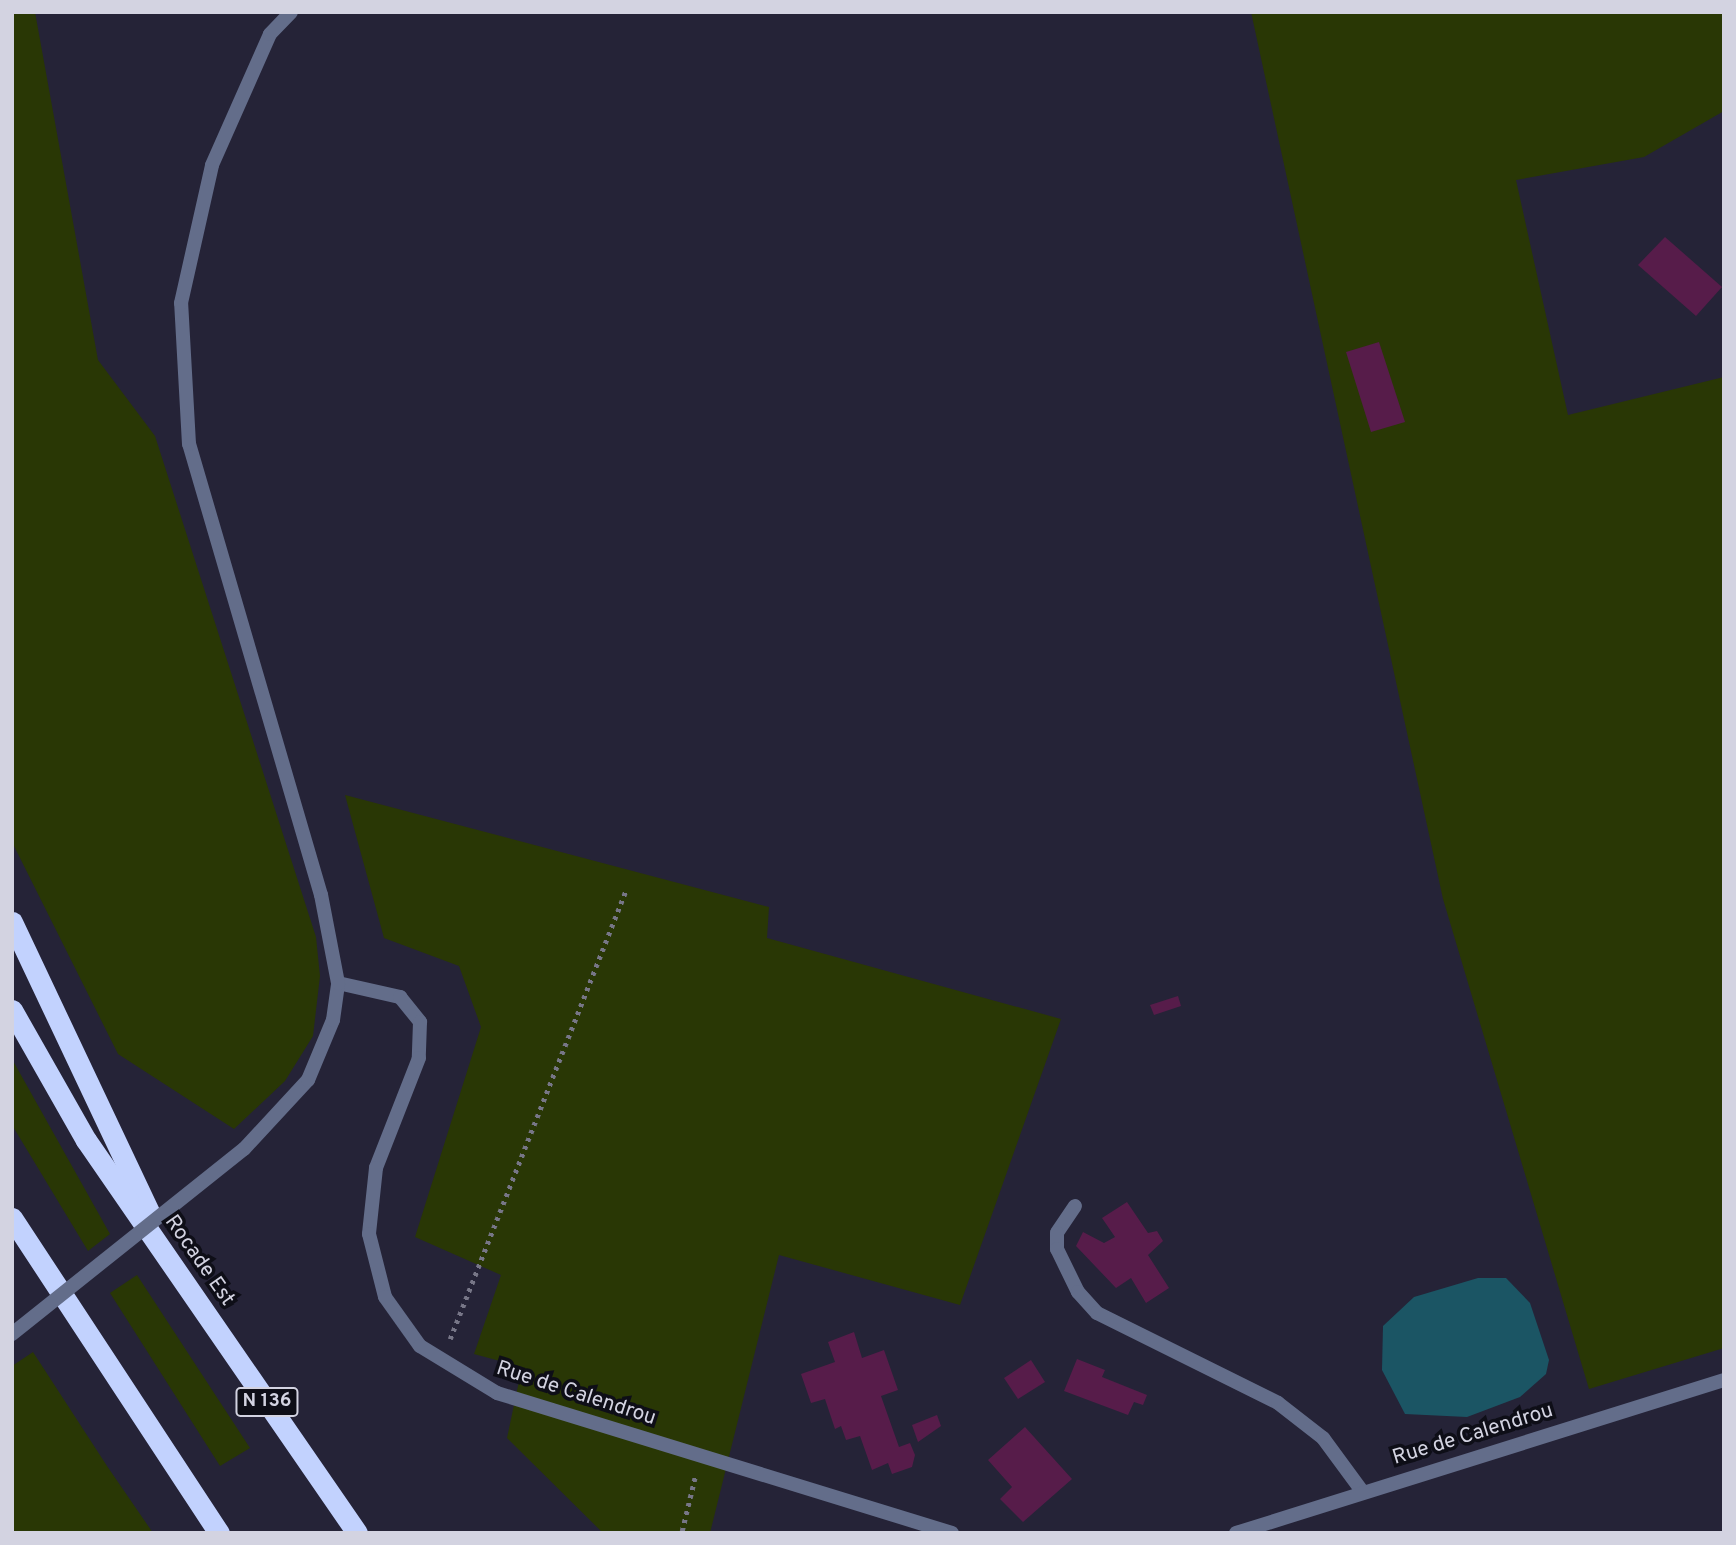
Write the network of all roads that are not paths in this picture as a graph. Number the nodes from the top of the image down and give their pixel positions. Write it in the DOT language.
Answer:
graph roads {
  1 [pos="291,12"];
  2 [pos="12,922"];
  3 [pos="338,983"];
  4 [pos="12,1010"];
  5 [pos="1075,1206"];
  6 [pos="12,1218"];
  7 [pos="177,1272"];
  8 [pos="12,1334"];
  9 [pos="1724,1380"];
  10 [pos="1362,1491"];
  11 [pos="219,1533"];
  12 [pos="357,1533"];
  13 [pos="952,1533"];
  14 [pos="1236,1533"];
  1 -- 3 [label="street"];
  2 -- 7 [label="highway"];
  3 -- 8 [label="street, bridge"];
  3 -- 13 [label="street, Rue de Calendrou"];
  4 -- 7 [label="highway, Rocade Est / N 136"];
  5 -- 10 [label="street"];
  6 -- 11 [label="highway"];
  7 -- 12 [label="highway, Rocade Est / N 136"];
  9 -- 10 [label="street, Rue de Calendrou"];
  10 -- 14 [label="street, Rue de Calendrou"];
}
